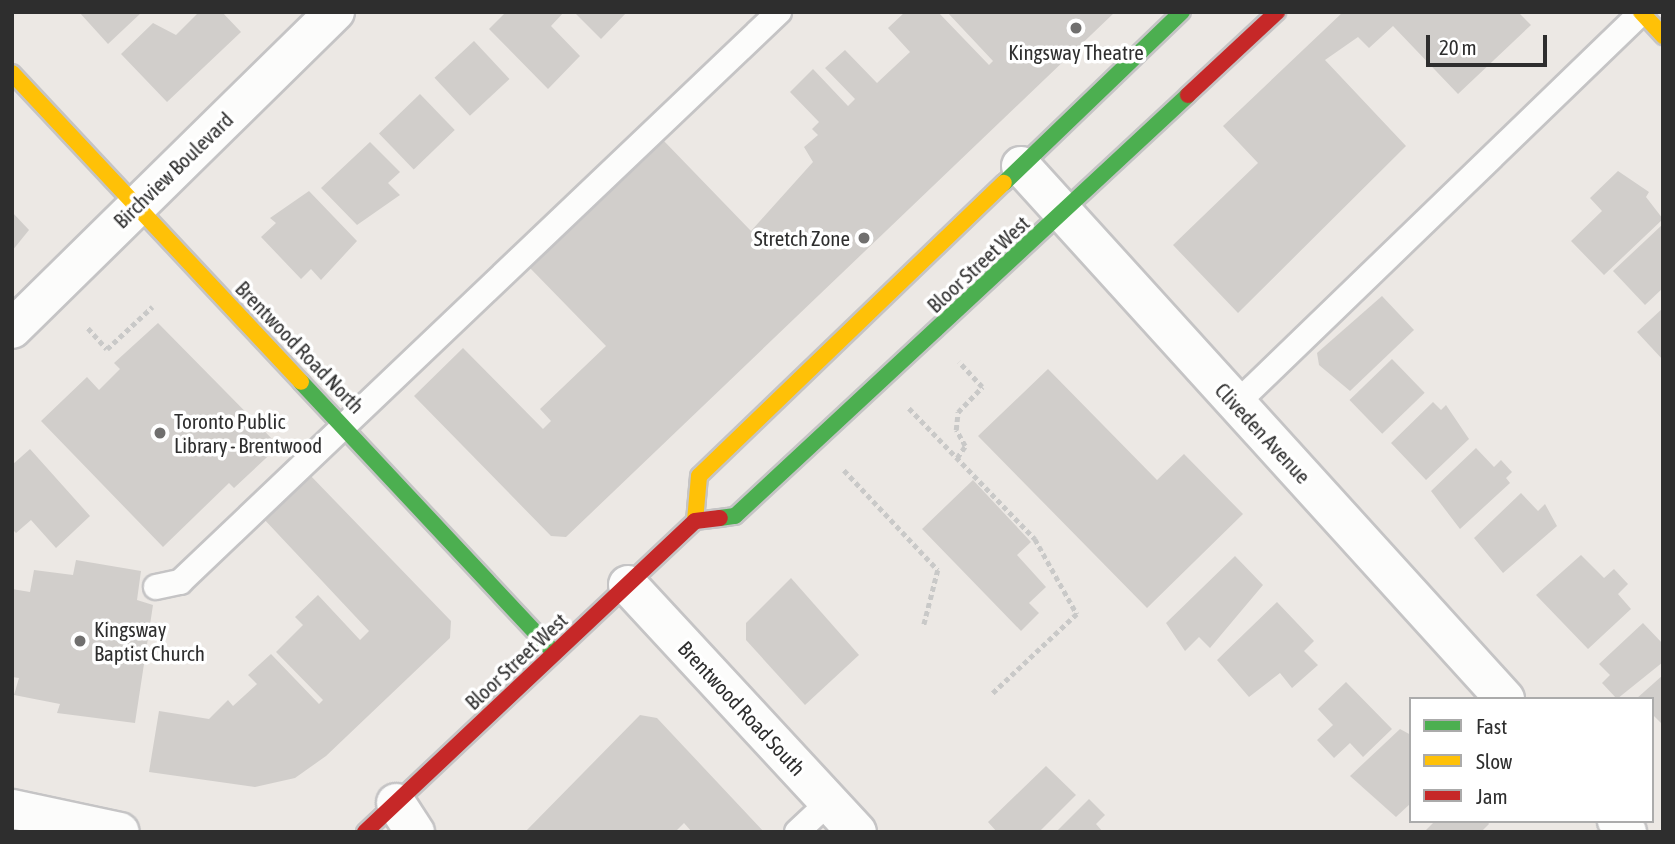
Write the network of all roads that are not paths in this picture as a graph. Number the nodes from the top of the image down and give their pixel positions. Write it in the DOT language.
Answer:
graph roads {
  1 [pos="335,12"];
  2 [pos="779,12"];
  3 [pos="1182,12"];
  4 [pos="1277,12"];
  5 [pos="1641,13"];
  6 [pos="1663,36"];
  7 [pos="12,73"];
  8 [pos="1021,166"];
  9 [pos="137,204"];
  10 [pos="1062,214"];
  11 [pos="12,330"];
  12 [pos="1236,404"];
  13 [pos="347,426"];
  14 [pos="695,521"];
  15 [pos="628,585"];
  16 [pos="156,587"];
  17 [pos="555,653"];
  18 [pos="1503,697"];
  19 [pos="829,802"];
  20 [pos="12,809"];
  21 [pos="405,818"];
  22 [pos="120,832"];
  23 [pos="365,832"];
  24 [pos="797,832"];
  25 [pos="857,832"];
  1 -- 9 [label="street, Birchview Boulevard"];
  2 -- 13 [label="lane"];
  3 -- 8 [label="main road, Bloor Street West"];
  4 -- 10 [label="main road, Bloor Street West"];
  5 -- 6 [label="main road"];
  5 -- 12 [label="lane"];
  7 -- 9 [label="main road, Brentwood Road North"];
  8 -- 10 [label="street, Cliveden Avenue"];
  8 -- 14 [label="main road, Bloor Street West"];
  9 -- 11 [label="street, Birchview Boulevard"];
  9 -- 13 [label="main road, Brentwood Road North"];
  10 -- 12 [label="street, Cliveden Avenue"];
  10 -- 14 [label="main road, Bloor Street West"];
  12 -- 18 [label="street, Cliveden Avenue"];
  13 -- 16 [label="lane"];
  13 -- 17 [label="main road, Brentwood Road North"];
  14 -- 15 [label="main road, Bloor Street West"];
  15 -- 17 [label="main road, Bloor Street West"];
  15 -- 19 [label="street, Brentwood Road South"];
  17 -- 21 [label="main road, Bloor Street West"];
  19 -- 24 [label="lane"];
  19 -- 25 [label="street, Brentwood Road South"];
  20 -- 22 [label="street"];
  21 -- 23 [label="main road, Bloor Street West"];
}
